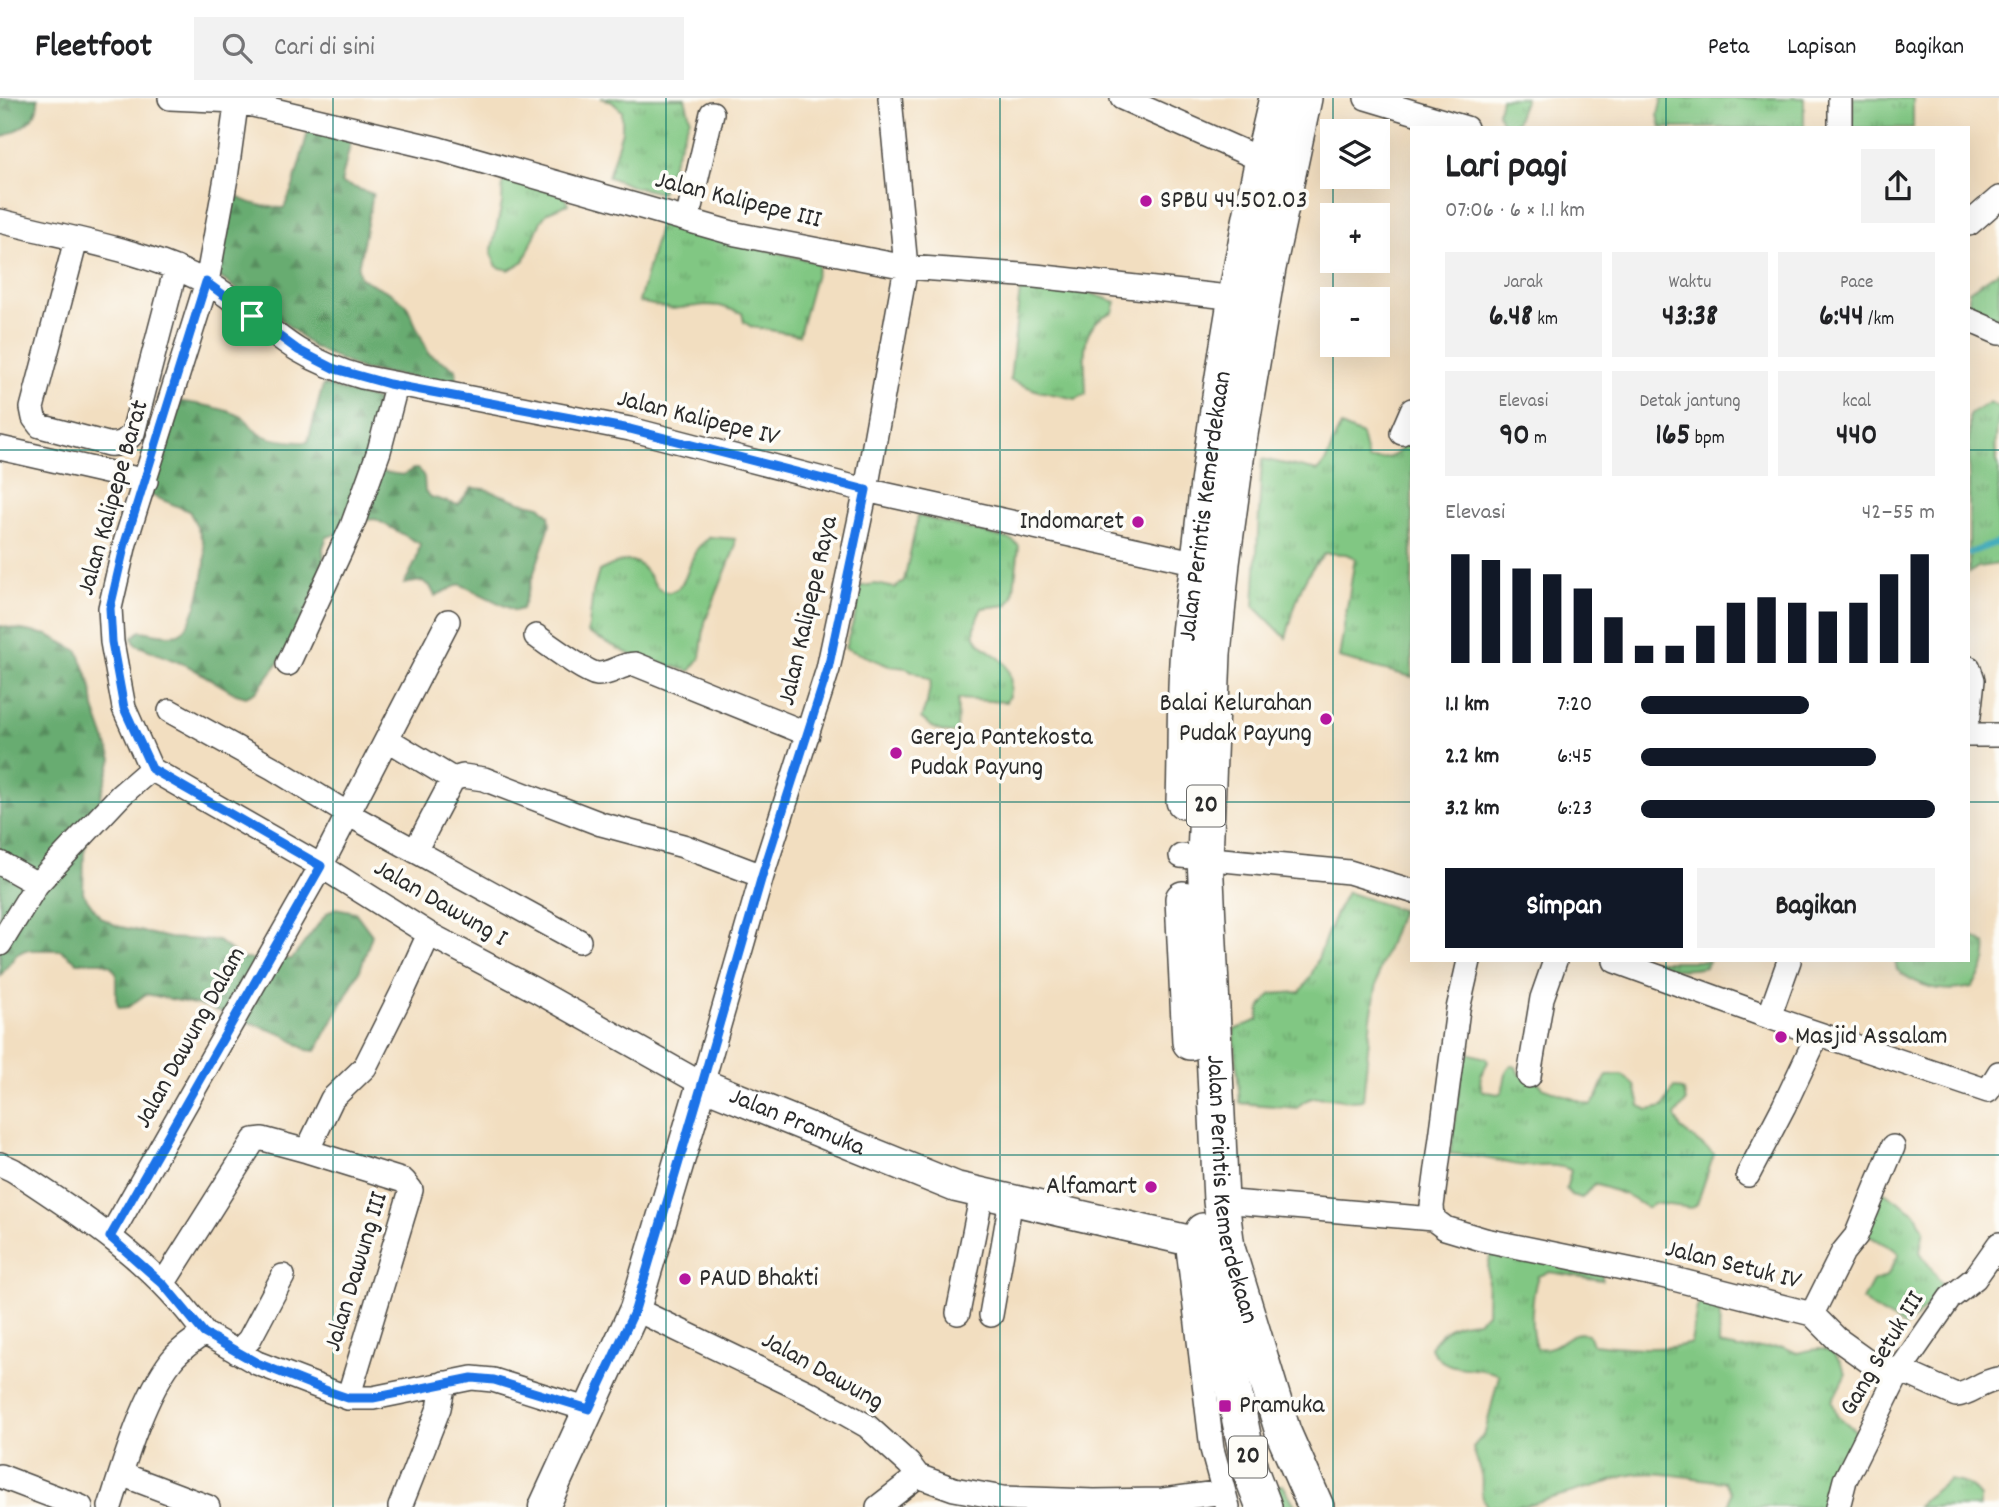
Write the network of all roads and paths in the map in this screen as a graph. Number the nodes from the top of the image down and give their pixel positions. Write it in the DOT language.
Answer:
graph roads {
  1 [pos="170,98"];
  2 [pos="890,98"];
  3 [pos="1122,98"];
  4 [pos="1277,98"];
  5 [pos="1304,98"];
  6 [pos="1366,98"];
  7 [pos="1840,98"];
  8 [pos="237,100"];
  9 [pos="712,113"];
  10 [pos="1459,126"];
  11 [pos="1840,126"];
  12 [pos="1275,162"];
  13 [pos="1999,198"];
  14 [pos="687,220"];
  15 [pos="0,221"];
  16 [pos="1970,223"];
  17 [pos="76,240"];
  18 [pos="906,267"];
  19 [pos="176,268"];
  20 [pos="206,282"];
  21 [pos="1250,299"];
  22 [pos="1970,320"];
  23 [pos="1999,333"];
  24 [pos="396,386"];
  25 [pos="1410,415"];
  26 [pos="1402,433"];
  27 [pos="0,448"];
  28 [pos="1224,450"];
  29 [pos="146,481"];
  30 [pos="866,490"];
  31 [pos="1198,563"];
  32 [pos="447,621"];
  33 [pos="536,636"];
  34 [pos="288,664"];
  35 [pos="1970,671"];
  36 [pos="1970,707"];
  37 [pos="170,711"];
  38 [pos="807,734"];
  39 [pos="1970,735"];
  40 [pos="1999,735"];
  41 [pos="387,740"];
  42 [pos="1196,740"];
  43 [pos="152,769"];
  44 [pos="453,779"];
  45 [pos="348,814"];
  46 [pos="415,851"];
  47 [pos="1193,857"];
  48 [pos="0,863"];
  49 [pos="321,866"];
  50 [pos="762,876"];
  51 [pos="37,884"];
  52 [pos="1410,890"];
  53 [pos="429,934"];
  54 [pos="579,941"];
  55 [pos="0,944"];
  56 [pos="1469,962"];
  57 [pos="1555,962"];
  58 [pos="1618,962"];
  59 [pos="1789,962"];
  60 [pos="1769,1017"];
  61 [pos="1818,1034"];
  62 [pos="1529,1076"];
  63 [pos="702,1084"];
  64 [pos="1995,1087"];
  65 [pos="1893,1147"];
  66 [pos="307,1151"];
  67 [pos="0,1164"];
  68 [pos="1748,1175"];
  69 [pos="982,1193"];
  70 [pos="1011,1200"];
  71 [pos="1221,1201"];
  72 [pos="1433,1219"];
  73 [pos="110,1237"];
  74 [pos="1195,1242"];
  75 [pos="1999,1244"];
  76 [pos="283,1276"];
  77 [pos="163,1284"];
  78 [pos="635,1310"];
  79 [pos="958,1312"];
  80 [pos="1812,1314"];
  81 [pos="991,1315"];
  82 [pos="204,1333"];
  83 [pos="237,1352"];
  84 [pos="1900,1370"];
  85 [pos="1999,1379"];
  86 [pos="444,1383"];
  87 [pos="348,1398"];
  88 [pos="589,1409"];
  89 [pos="121,1474"];
  90 [pos="0,1476"];
  91 [pos="918,1476"];
  92 [pos="1226,1499"];
  93 [pos="1075,1503"];
  94 [pos="80,1507"];
  95 [pos="110,1507"];
  96 [pos="208,1507"];
  97 [pos="400,1507"];
  98 [pos="544,1507"];
  99 [pos="878,1507"];
  100 [pos="1264,1507"];
  101 [pos="1316,1507"];
  102 [pos="1838,1507"];
  1 -- 8 [label="street, Jalan Kalipepe III"];
  2 -- 18 [label="street, Jalan Kalipepe Raya"];
  3 -- 12 [label="street"];
  4 -- 12 [label="highway, Jalan Perintis Kemerdekaan / 20"];
  5 -- 12 [label="highway, Jalan Perintis Kemerdekaan / 20"];
  6 -- 10 [label="street"];
  7 -- 11 [label="street"];
  8 -- 14 [label="street, Jalan Kalipepe III"];
  8 -- 20 [label="street"];
  9 -- 14 [label="street"];
  12 -- 21 [label="highway, Jalan Perintis Kemerdekaan / 20"];
  13 -- 16 [label="street"];
  14 -- 18 [label="street, Jalan Kalipepe III"];
  15 -- 17 [label="street, Jalan Kalipepe IV"];
  17 -- 19 [label="street, Jalan Kalipepe IV"];
  17 -- 19 [label="street"];
  18 -- 21 [label="street, Jalan Kalipepe III"];
  18 -- 30 [label="street, Jalan Kalipepe Raya"];
  19 -- 20 [label="street, Jalan Kalipepe IV"];
  20 -- 24 [label="street, Jalan Kalipepe IV"];
  20 -- 29 [label="street, Jalan Kalipepe Barat"];
  21 -- 28 [label="highway, Jalan Perintis Kemerdekaan / 20"];
  22 -- 23 [label="street"];
  24 -- 30 [label="street, Jalan Kalipepe IV"];
  24 -- 34 [label="street"];
  25 -- 26 [label="street"];
  27 -- 29 [label="street"];
  28 -- 31 [label="highway, Jalan Perintis Kemerdekaan / 20"];
  28 -- 42 [label="highway, Jalan Perintis Kemerdekaan / 20"];
  29 -- 43 [label="street, Jalan Kalipepe Barat"];
  30 -- 31 [label="street, Jalan Kalipepe IV"];
  30 -- 38 [label="street, Jalan Kalipepe Raya"];
  31 -- 42 [label="highway, Jalan Perintis Kemerdekaan / 20"];
  32 -- 41 [label="street, Jalan Dawung Dalam"];
  33 -- 38 [label="street"];
  35 -- 36 [label="street"];
  37 -- 45 [label="street"];
  38 -- 50 [label="street, Jalan Kalipepe Raya"];
  39 -- 40 [label="street"];
  41 -- 44 [label="street"];
  41 -- 45 [label="street, Jalan Dawung Dalam"];
  42 -- 47 [label="highway, Jalan Perintis Kemerdekaan / 20"];
  43 -- 49 [label="street, Jalan Dawung I"];
  43 -- 51 [label="street"];
  44 -- 46 [label="street"];
  44 -- 50 [label="street"];
  45 -- 46 [label="street"];
  45 -- 49 [label="street, Jalan Dawung Dalam"];
  46 -- 54 [label="street"];
  47 -- 52 [label="street"];
  47 -- 71 [label="highway, Jalan Perintis Kemerdekaan / 20"];
  47 -- 74 [label="highway, Jalan Perintis Kemerdekaan / 20"];
  48 -- 51 [label="street"];
  49 -- 53 [label="street, Jalan Dawung I"];
  49 -- 73 [label="street, Jalan Dawung Dalam"];
  50 -- 63 [label="street, Jalan Kalipepe Raya"];
  51 -- 55 [label="street"];
  53 -- 63 [label="street, Jalan Dawung I"];
  53 -- 66 [label="street"];
  56 -- 72 [label="street"];
  57 -- 62 [label="street"];
  58 -- 60 [label="street"];
  59 -- 60 [label="street"];
  60 -- 61 [label="street"];
  61 -- 64 [label="street"];
  61 -- 68 [label="street"];
  63 -- 69 [label="main road, Jalan Pramuka"];
  63 -- 78 [label="main road, Jalan Pramuka"];
  65 -- 80 [label="street"];
  66 -- 77 [label="street"];
  66 -- 87 [label="street, Jalan Dawung III"];
  67 -- 73 [label="street"];
  69 -- 70 [label="main road, Jalan Pramuka"];
  69 -- 79 [label="street"];
  70 -- 74 [label="main road, Jalan Pramuka"];
  70 -- 81 [label="street"];
  71 -- 72 [label="street"];
  71 -- 101 [label="highway, Jalan Perintis Kemerdekaan / 20"];
  72 -- 80 [label="street, Jalan Setuk IV"];
  73 -- 77 [label="street"];
  74 -- 92 [label="street"];
  74 -- 100 [label="highway, Jalan Perintis Kemerdekaan / 20"];
  75 -- 84 [label="street, Gang Setuk III"];
  76 -- 83 [label="street"];
  77 -- 82 [label="street"];
  78 -- 88 [label="main road, Jalan Pramuka"];
  78 -- 91 [label="street, Jalan Dawung"];
  80 -- 84 [label="street, Jalan Setuk IV"];
  82 -- 83 [label="street, Jalan Dawung III"];
  82 -- 89 [label="street"];
  83 -- 87 [label="street, Jalan Dawung III"];
  84 -- 85 [label="street, Jalan Setuk IV"];
  84 -- 102 [label="street, Gang Setuk III"];
  86 -- 87 [label="street, Jalan Dawung III"];
  86 -- 88 [label="street, Jalan Dawung III"];
  86 -- 97 [label="street"];
  88 -- 98 [label="main road, Jalan Pramuka"];
  89 -- 95 [label="street"];
  89 -- 96 [label="street"];
  90 -- 94 [label="street"];
  91 -- 93 [label="street, Jalan Dawung"];
  91 -- 99 [label="street"];
  92 -- 93 [label="street, Jalan Dawung"];
}
